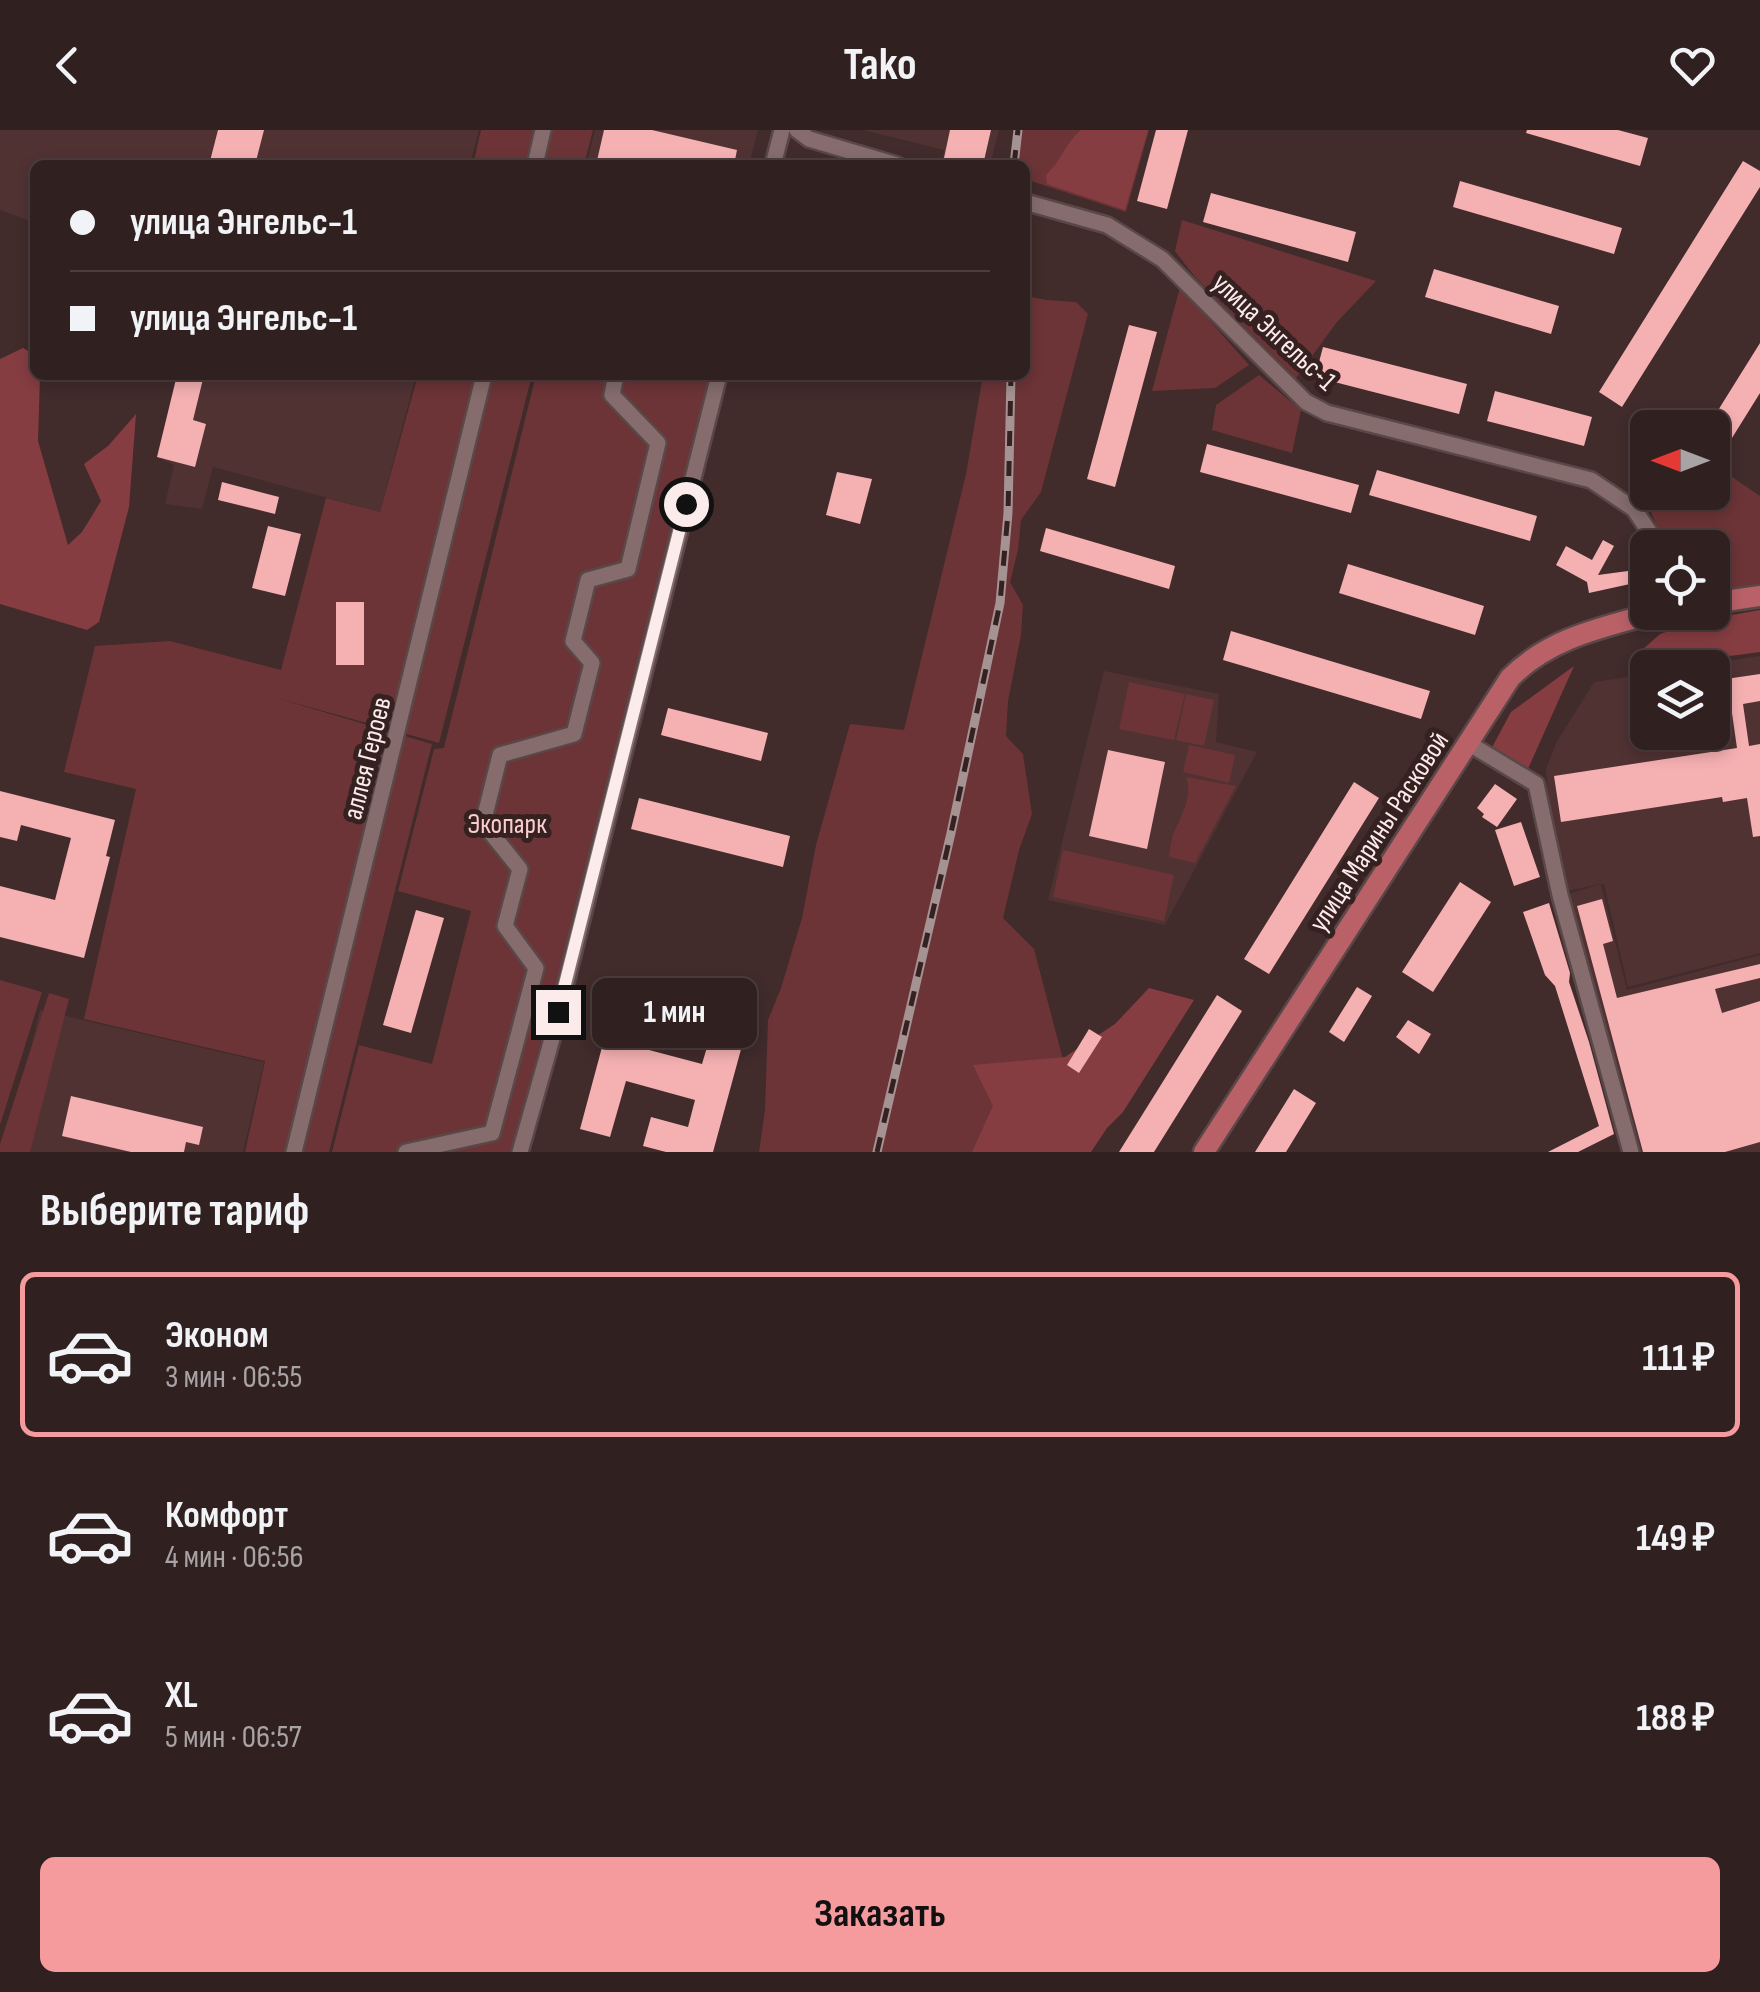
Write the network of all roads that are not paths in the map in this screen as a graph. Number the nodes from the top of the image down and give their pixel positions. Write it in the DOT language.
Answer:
graph roads {
  1 [pos="543,130"];
  2 [pos="782,130"];
  3 [pos="797,130"];
  4 [pos="535,160"];
  5 [pos="774,160"];
  6 [pos="880,160"];
  7 [pos="1030,203"];
  8 [pos="483,380"];
  9 [pos="615,380"];
  10 [pos="718,380"];
  11 [pos="1648,530"];
  12 [pos="1760,596"];
  13 [pos="1730,600"];
  14 [pos="1630,620"];
  15 [pos="1468,742"];
  16 [pos="294,1152"];
  17 [pos="406,1152"];
  18 [pos="520,1152"];
  19 [pos="1204,1152"];
  20 [pos="1632,1152"];
  1 -- 4 [label="street"];
  2 -- 5 [label="street"];
  3 -- 6 [label="street"];
  7 -- 11 [label="street, улица Энгельс-1"];
  8 -- 16 [label="street, аллея Героев"];
  9 -- 17 [label="street"];
  10 -- 18 [label="street"];
  12 -- 13 [label="main road"];
  14 -- 15 [label="main road, улица Марины Расковой"];
  15 -- 19 [label="main road, улица Марины Расковой"];
  15 -- 20 [label="street"];
}
